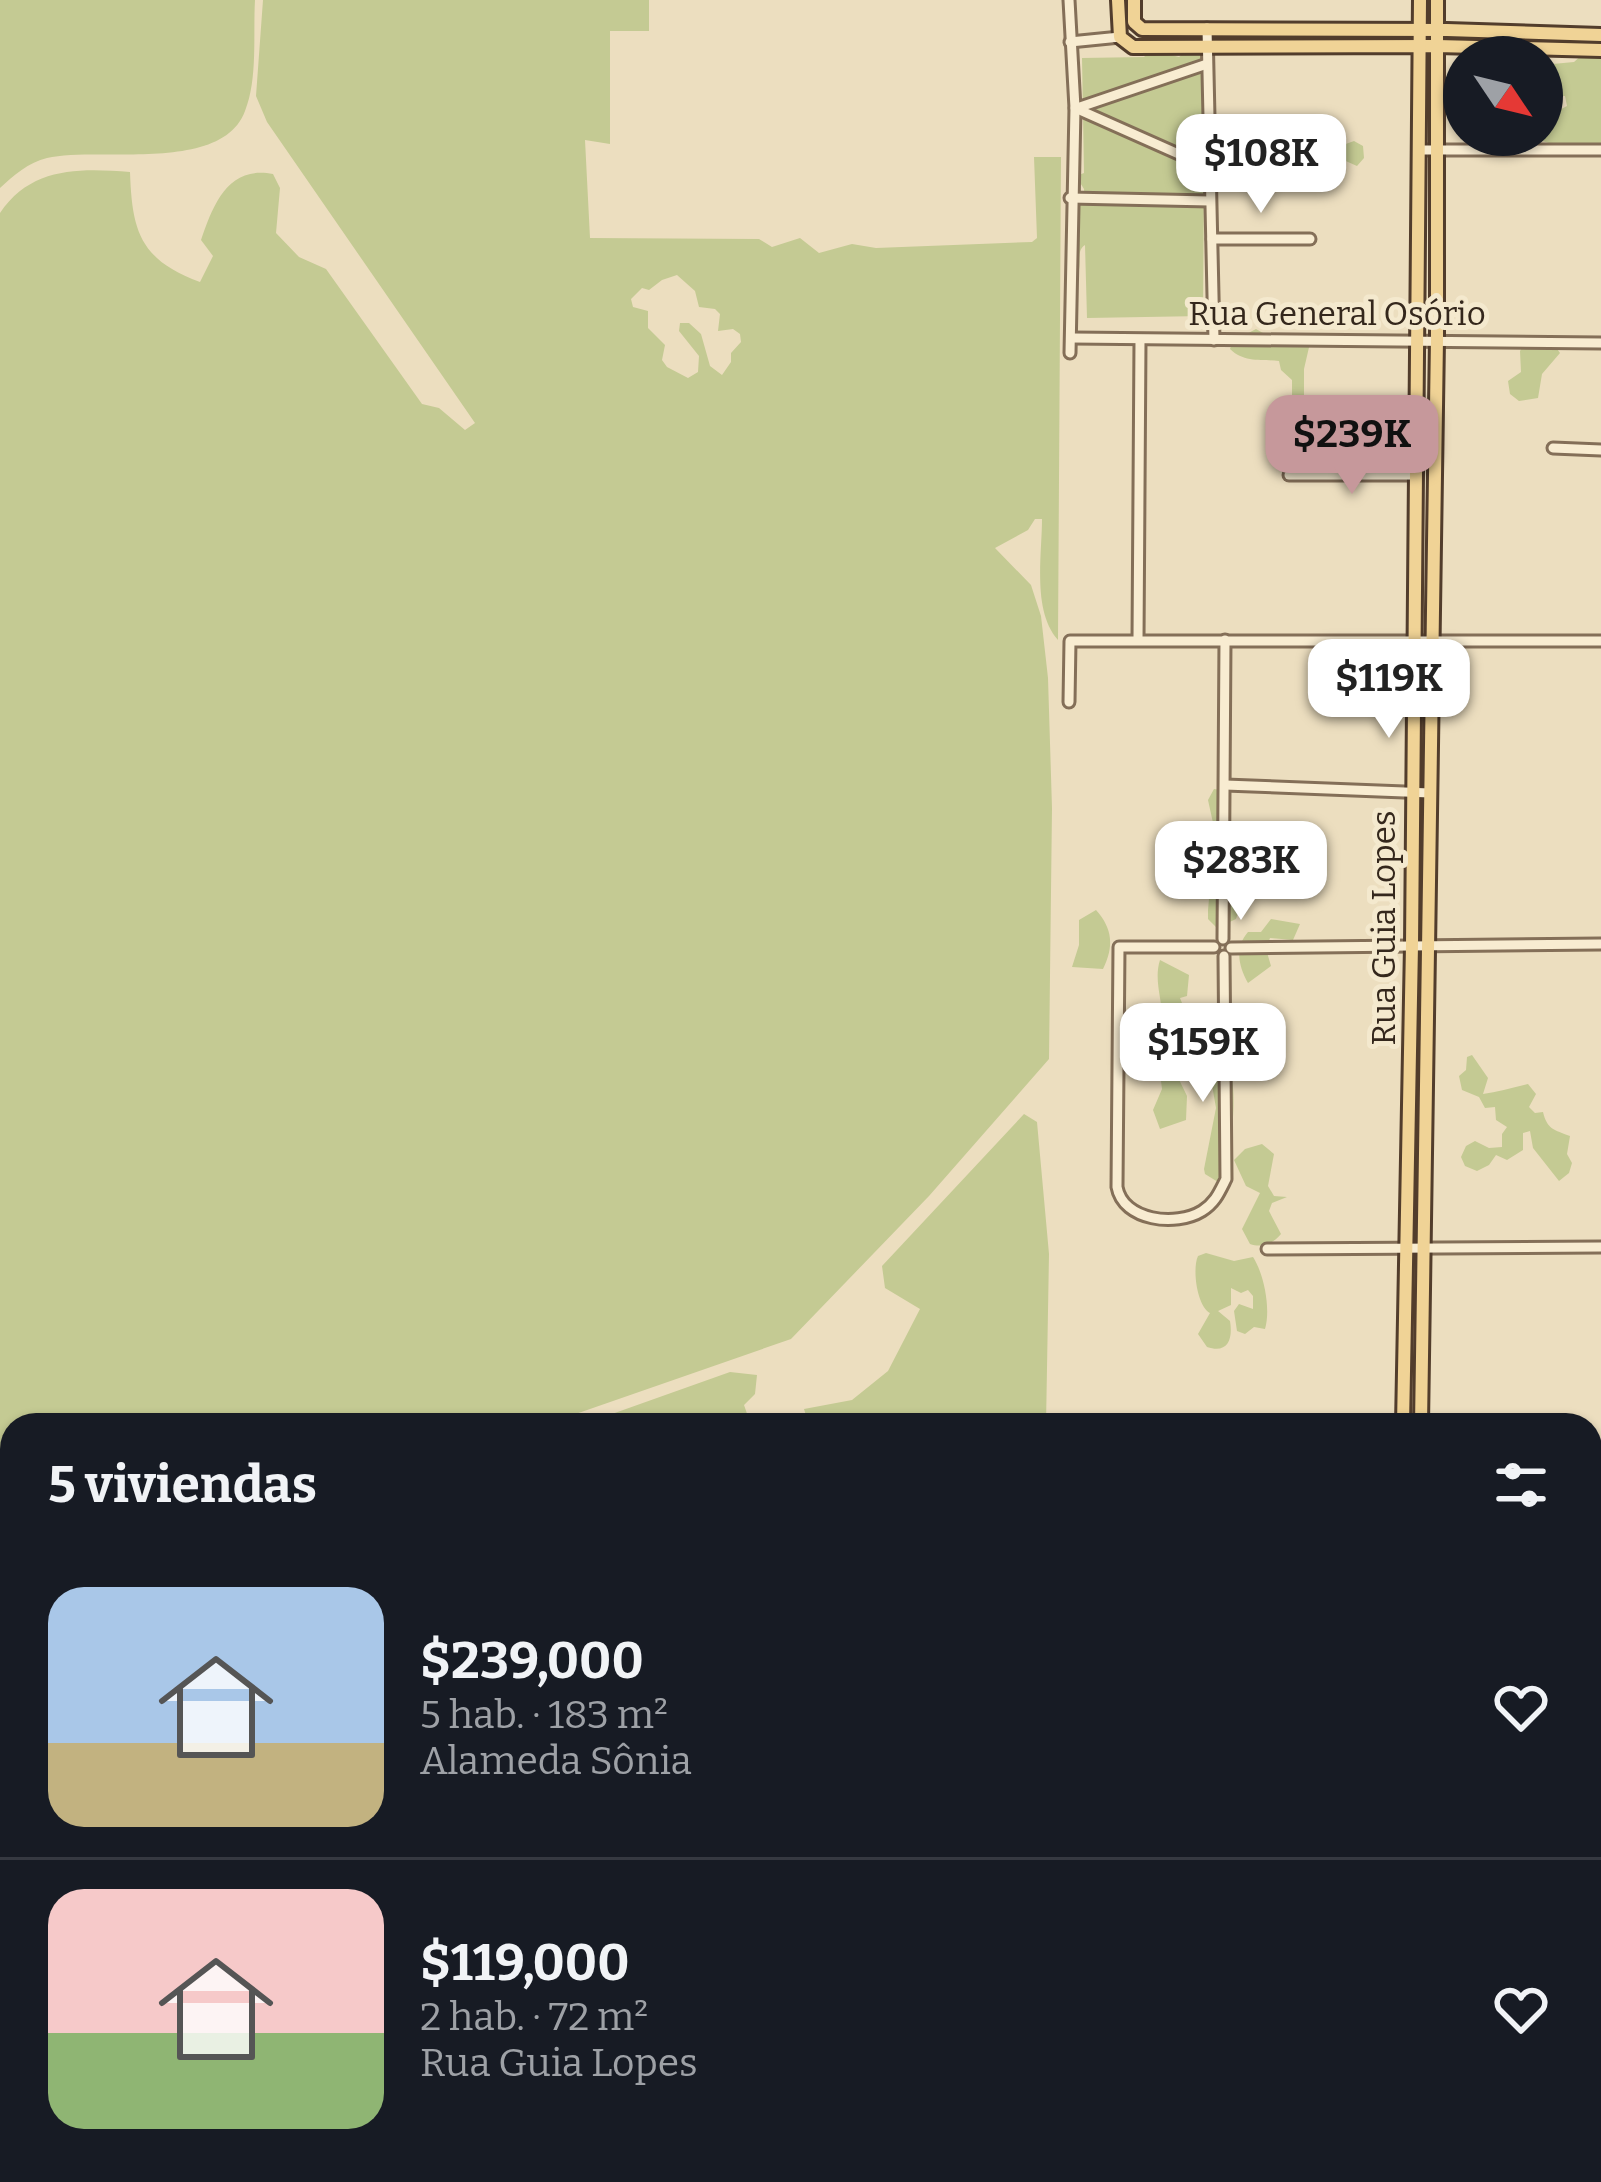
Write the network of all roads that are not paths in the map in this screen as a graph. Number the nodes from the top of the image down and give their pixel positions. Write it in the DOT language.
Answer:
graph roads {
  1 [pos="1069,0"];
  2 [pos="1118,0"];
  3 [pos="1134,0"];
  4 [pos="1420,0"];
  5 [pos="1438,0"];
  6 [pos="1207,28"];
  7 [pos="1419,30"];
  8 [pos="1437,30"];
  9 [pos="1581,35"];
  10 [pos="1601,35"];
  11 [pos="1120,37"];
  12 [pos="1070,42"];
  13 [pos="1437,46"];
  14 [pos="1208,47"];
  15 [pos="1418,47"];
  16 [pos="1601,50"];
  17 [pos="1581,51"];
  18 [pos="1207,64"];
  19 [pos="1075,107"];
  20 [pos="1437,149"];
  21 [pos="1418,150"];
  22 [pos="1601,150"];
  23 [pos="1210,151"];
  24 [pos="1307,151"];
  25 [pos="1210,169"];
  26 [pos="1070,198"];
  27 [pos="1210,200"];
  28 [pos="1212,239"];
  29 [pos="1310,239"];
  30 [pos="1072,338"];
  31 [pos="1419,339"];
  32 [pos="1437,339"];
  33 [pos="1214,340"];
  34 [pos="1140,341"];
  35 [pos="1601,343"];
  36 [pos="1070,353"];
  37 [pos="1552,448"];
  38 [pos="1601,450"];
  39 [pos="1289,475"];
  40 [pos="1416,476"];
  41 [pos="1138,640"];
  42 [pos="1225,640"];
  43 [pos="1415,640"];
  44 [pos="1432,640"];
  45 [pos="1601,641"];
  46 [pos="1069,702"];
  47 [pos="1225,785"];
  48 [pos="1412,790"];
  49 [pos="1430,793"];
  50 [pos="1601,944"];
  51 [pos="1412,945"];
  52 [pos="1429,945"];
  53 [pos="1223,947"];
  54 [pos="1407,1246"];
  55 [pos="1425,1246"];
  56 [pos="1601,1247"];
  57 [pos="1267,1249"];
  58 [pos="1403,1413"];
  59 [pos="1421,1413"];
  1 -- 12 [label="street"];
  2 -- 11 [label="main road"];
  3 -- 6 [label="main road"];
  4 -- 7 [label="main road, Rua Guia Lopes"];
  5 -- 8 [label="main road, Rua Guia Lopes"];
  6 -- 7 [label="main road"];
  6 -- 14 [label="street"];
  7 -- 8 [label="main road"];
  7 -- 15 [label="main road, Rua Guia Lopes"];
  8 -- 9 [label="main road"];
  8 -- 13 [label="main road, Rua Guia Lopes"];
  9 -- 10 [label="main road"];
  9 -- 17 [label="main road"];
  11 -- 12 [label="street"];
  11 -- 14 [label="main road"];
  12 -- 19 [label="street"];
  13 -- 15 [label="main road"];
  13 -- 17 [label="main road"];
  13 -- 20 [label="main road, Rua Guia Lopes"];
  14 -- 15 [label="main road"];
  14 -- 18 [label="street"];
  15 -- 21 [label="main road, Rua Guia Lopes"];
  16 -- 17 [label="main road"];
  18 -- 19 [label="street"];
  18 -- 23 [label="street"];
  19 -- 25 [label="street"];
  19 -- 26 [label="street"];
  20 -- 21 [label="street"];
  20 -- 22 [label="street"];
  20 -- 32 [label="main road, Rua Guia Lopes"];
  21 -- 31 [label="main road, Rua Guia Lopes"];
  23 -- 24 [label="street"];
  23 -- 25 [label="street"];
  25 -- 27 [label="street"];
  26 -- 27 [label="street"];
  26 -- 30 [label="street"];
  27 -- 28 [label="street"];
  28 -- 29 [label="street"];
  28 -- 33 [label="street"];
  30 -- 34 [label="street, Rua General Osório"];
  30 -- 36 [label="street"];
  31 -- 32 [label="street, Rua General Osório"];
  31 -- 33 [label="street, Rua General Osório"];
  31 -- 40 [label="main road, Rua Guia Lopes"];
  32 -- 35 [label="street, Rua General Osório"];
  32 -- 44 [label="main road, Rua Guia Lopes"];
  33 -- 34 [label="street, Rua General Osório"];
  34 -- 41 [label="street"];
  37 -- 38 [label="street"];
  39 -- 40 [label="street"];
  40 -- 43 [label="main road, Rua Guia Lopes"];
  41 -- 42 [label="street"];
  41 -- 46 [label="street"];
  42 -- 43 [label="street"];
  42 -- 47 [label="street"];
  43 -- 44 [label="street"];
  43 -- 48 [label="main road, Rua Guia Lopes"];
  44 -- 45 [label="street"];
  44 -- 49 [label="main road, Rua Guia Lopes"];
  47 -- 48 [label="street"];
  47 -- 53 [label="street"];
  48 -- 49 [label="street"];
  48 -- 51 [label="main road, Rua Guia Lopes"];
  49 -- 52 [label="main road, Rua Guia Lopes"];
  50 -- 52 [label="street"];
  51 -- 52 [label="street"];
  51 -- 53 [label="street"];
  51 -- 54 [label="main road, Rua Guia Lopes"];
  52 -- 55 [label="main road, Rua Guia Lopes"];
  53 -- 53 [label="street"];
  54 -- 55 [label="street"];
  54 -- 57 [label="street"];
  54 -- 58 [label="main road, Rua Guia Lopes"];
  55 -- 56 [label="street"];
  55 -- 59 [label="main road, Rua Guia Lopes"];
}
